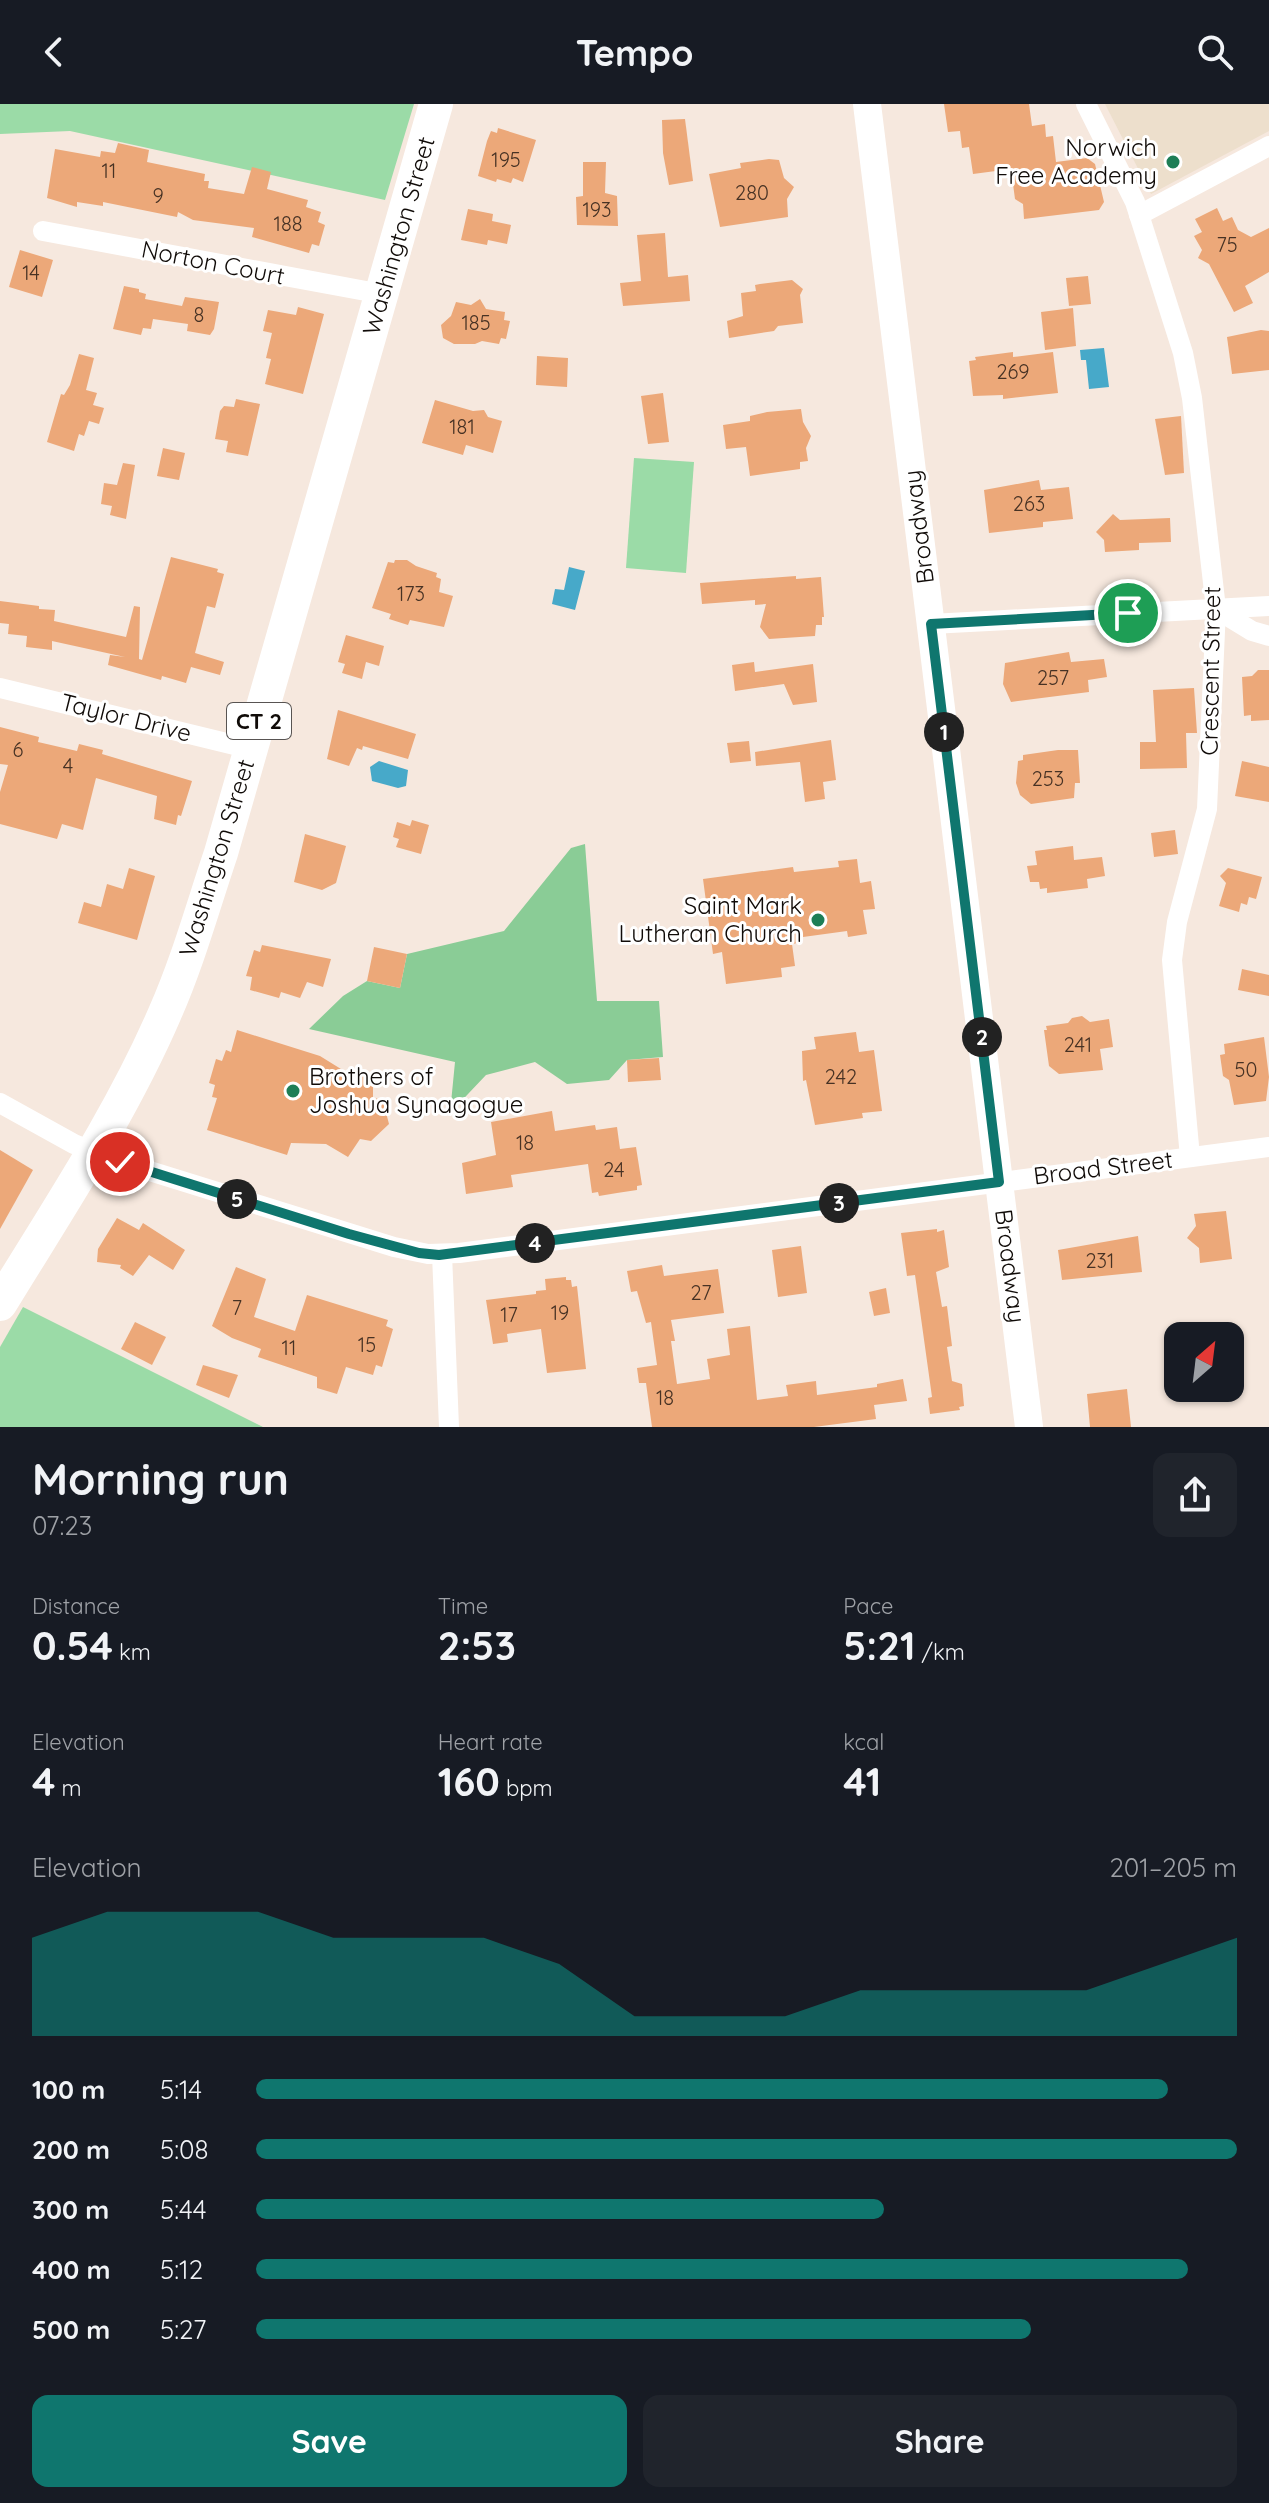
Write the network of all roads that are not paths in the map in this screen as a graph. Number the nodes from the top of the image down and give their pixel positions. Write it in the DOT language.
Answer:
graph roads {
  1 [pos="436,104"];
  2 [pos="867,104"];
  3 [pos="1086,104"];
  4 [pos="1269,146"];
  5 [pos="1139,215"];
  6 [pos="43,231"];
  7 [pos="382,294"];
  8 [pos="1269,606"];
  9 [pos="1216,609"];
  10 [pos="931,624"];
  11 [pos="1269,636"];
  12 [pos="0,688"];
  13 [pos="251,749"];
  14 [pos="0,1103"];
  15 [pos="1269,1147"];
  16 [pos="92,1152"];
  17 [pos="1190,1157"];
  18 [pos="999,1182"];
  19 [pos="442,1254"];
  20 [pos="0,1304"];
  21 [pos="449,1427"];
  22 [pos="1029,1427"];
  1 -- 7 [label="highway, Washington Street / CT 2"];
  2 -- 10 [label="main road, Broadway"];
  3 -- 5 [label="street, Crescent Street"];
  4 -- 5 [label="street"];
  5 -- 9 [label="street, Crescent Street"];
  6 -- 7 [label="street, Norton Court"];
  7 -- 13 [label="highway, Washington Street / CT 2"];
  8 -- 9 [label="street"];
  9 -- 10 [label="street"];
  9 -- 11 [label="street"];
  9 -- 17 [label="street, Crescent Street"];
  10 -- 18 [label="main road, Broadway"];
  12 -- 13 [label="street, Taylor Drive"];
  13 -- 16 [label="highway, Washington Street / CT 2"];
  14 -- 16 [label="street, Broad Street"];
  15 -- 17 [label="street, Broad Street"];
  16 -- 19 [label="street, Broad Street"];
  16 -- 20 [label="highway, Washington Street / CT 2"];
  17 -- 18 [label="street, Broad Street"];
  18 -- 19 [label="street, Broad Street"];
  18 -- 22 [label="main road, Broadway"];
  19 -- 21 [label="street"];
}
